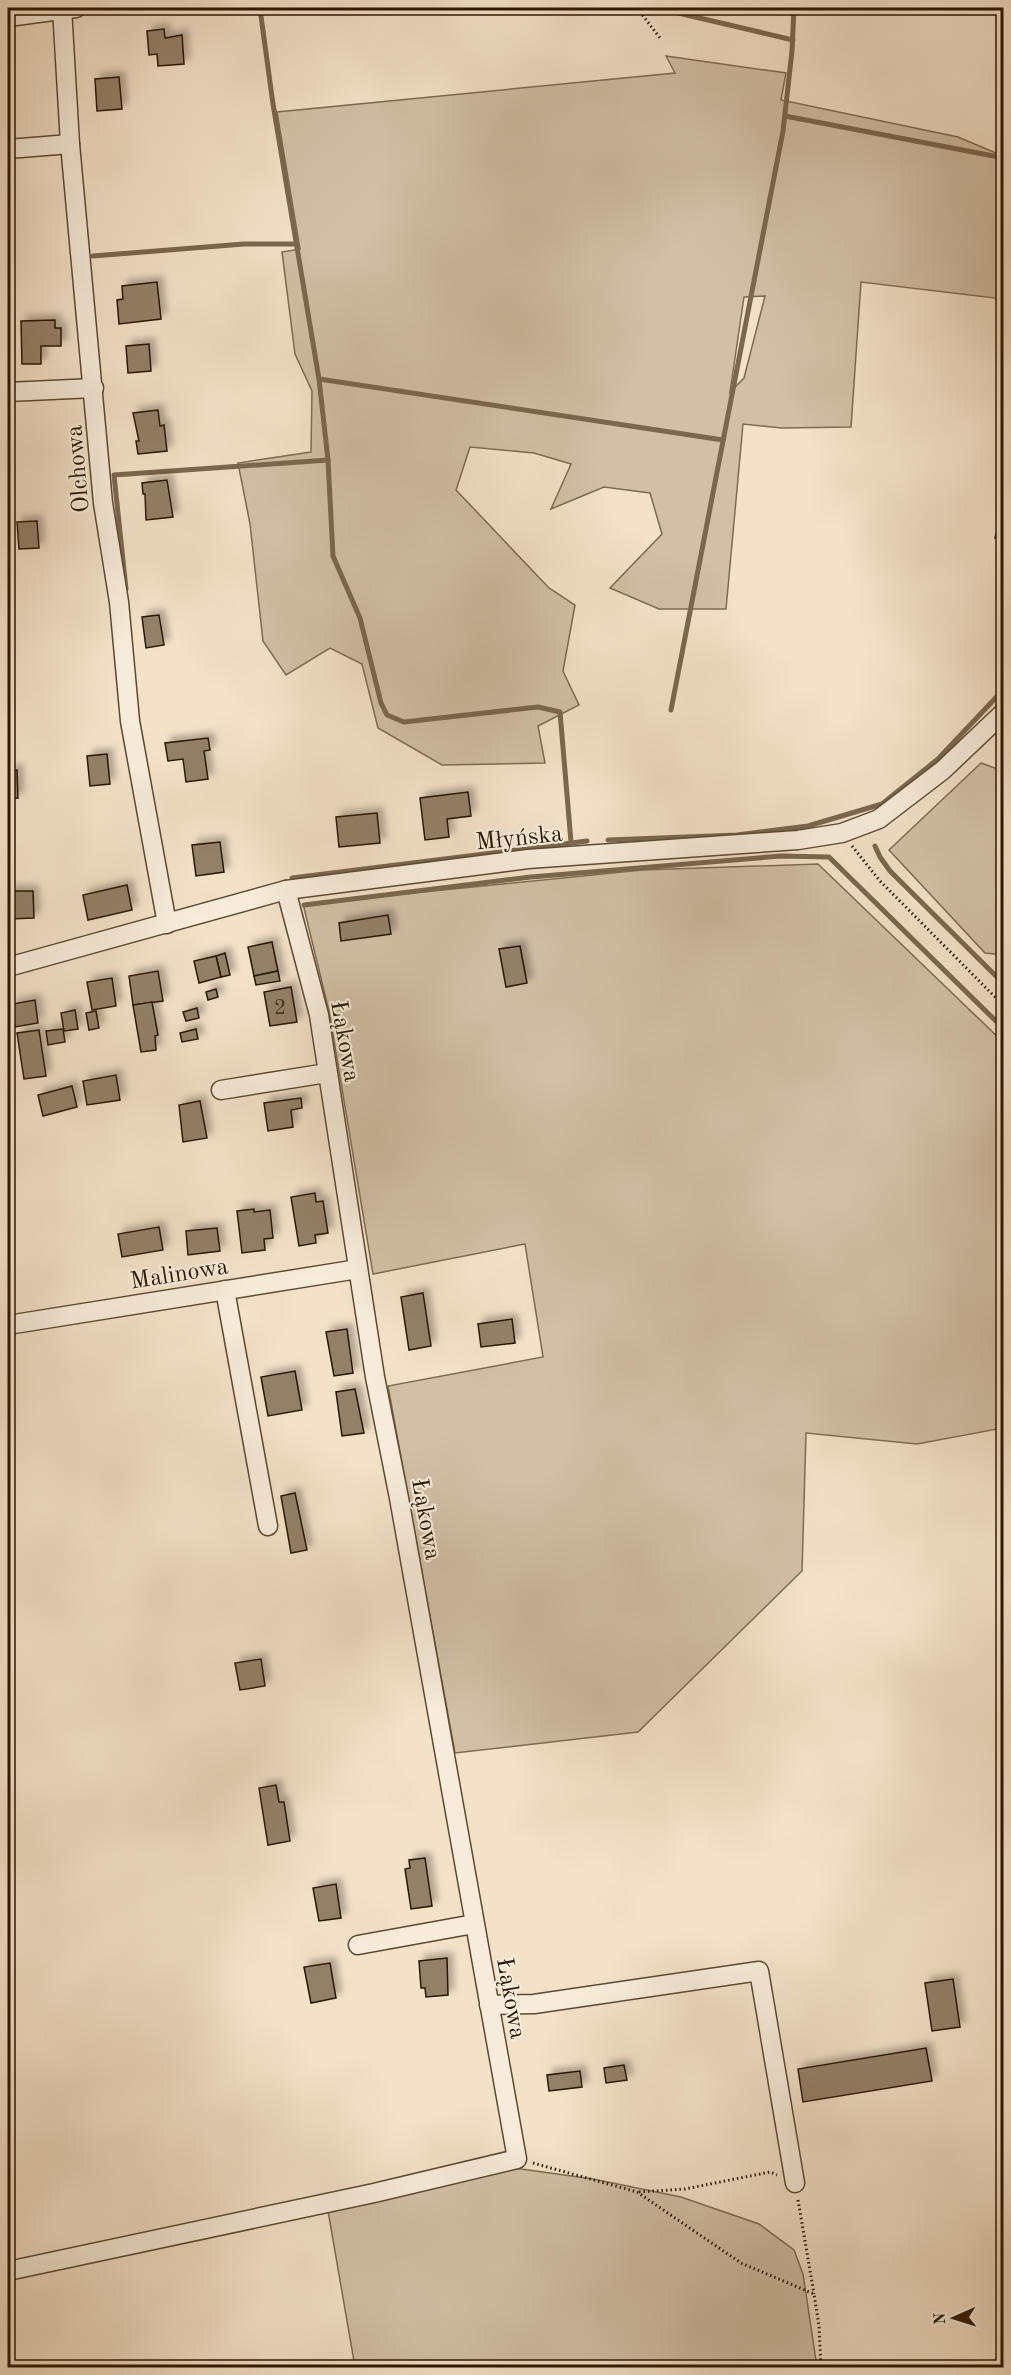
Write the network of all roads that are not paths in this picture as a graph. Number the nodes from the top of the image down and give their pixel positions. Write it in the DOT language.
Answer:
graph roads {
  1 [pos="67,9"];
  2 [pos="8,17"];
  3 [pos="70,144"];
  4 [pos="8,149"];
  5 [pos="94,388"];
  6 [pos="8,392"];
  7 [pos="1004,712"];
  8 [pos="286,890"];
  9 [pos="167,924"];
  10 [pos="8,967"];
  11 [pos="327,1073"];
  12 [pos="221,1090"];
  13 [pos="358,1269"];
  14 [pos="225,1290"];
  15 [pos="8,1324"];
  16 [pos="268,1526"];
  17 [pos="474,1924"];
  18 [pos="358,1945"];
  19 [pos="489,2005"];
  20 [pos="795,2183"];
  21 [pos="8,2271"];
  1 -- 2 [label="street"];
  1 -- 3 [label="street, Olchowa"];
  3 -- 4 [label="street"];
  3 -- 5 [label="street, Olchowa"];
  5 -- 6 [label="street"];
  5 -- 9 [label="street, Olchowa"];
  7 -- 8 [label="street, Młyńska"];
  8 -- 9 [label="street, Młyńska"];
  8 -- 11 [label="street, Łąkowa"];
  9 -- 10 [label="street, Młyńska"];
  11 -- 12 [label="street"];
  11 -- 13 [label="street, Łąkowa"];
  13 -- 14 [label="street, Malinowa"];
  13 -- 17 [label="street, Łąkowa"];
  14 -- 15 [label="street, Malinowa"];
  14 -- 16 [label="street"];
  17 -- 18 [label="street"];
  17 -- 19 [label="street, Łąkowa"];
  19 -- 20 [label="street"];
  19 -- 21 [label="street, Łąkowa"];
}
